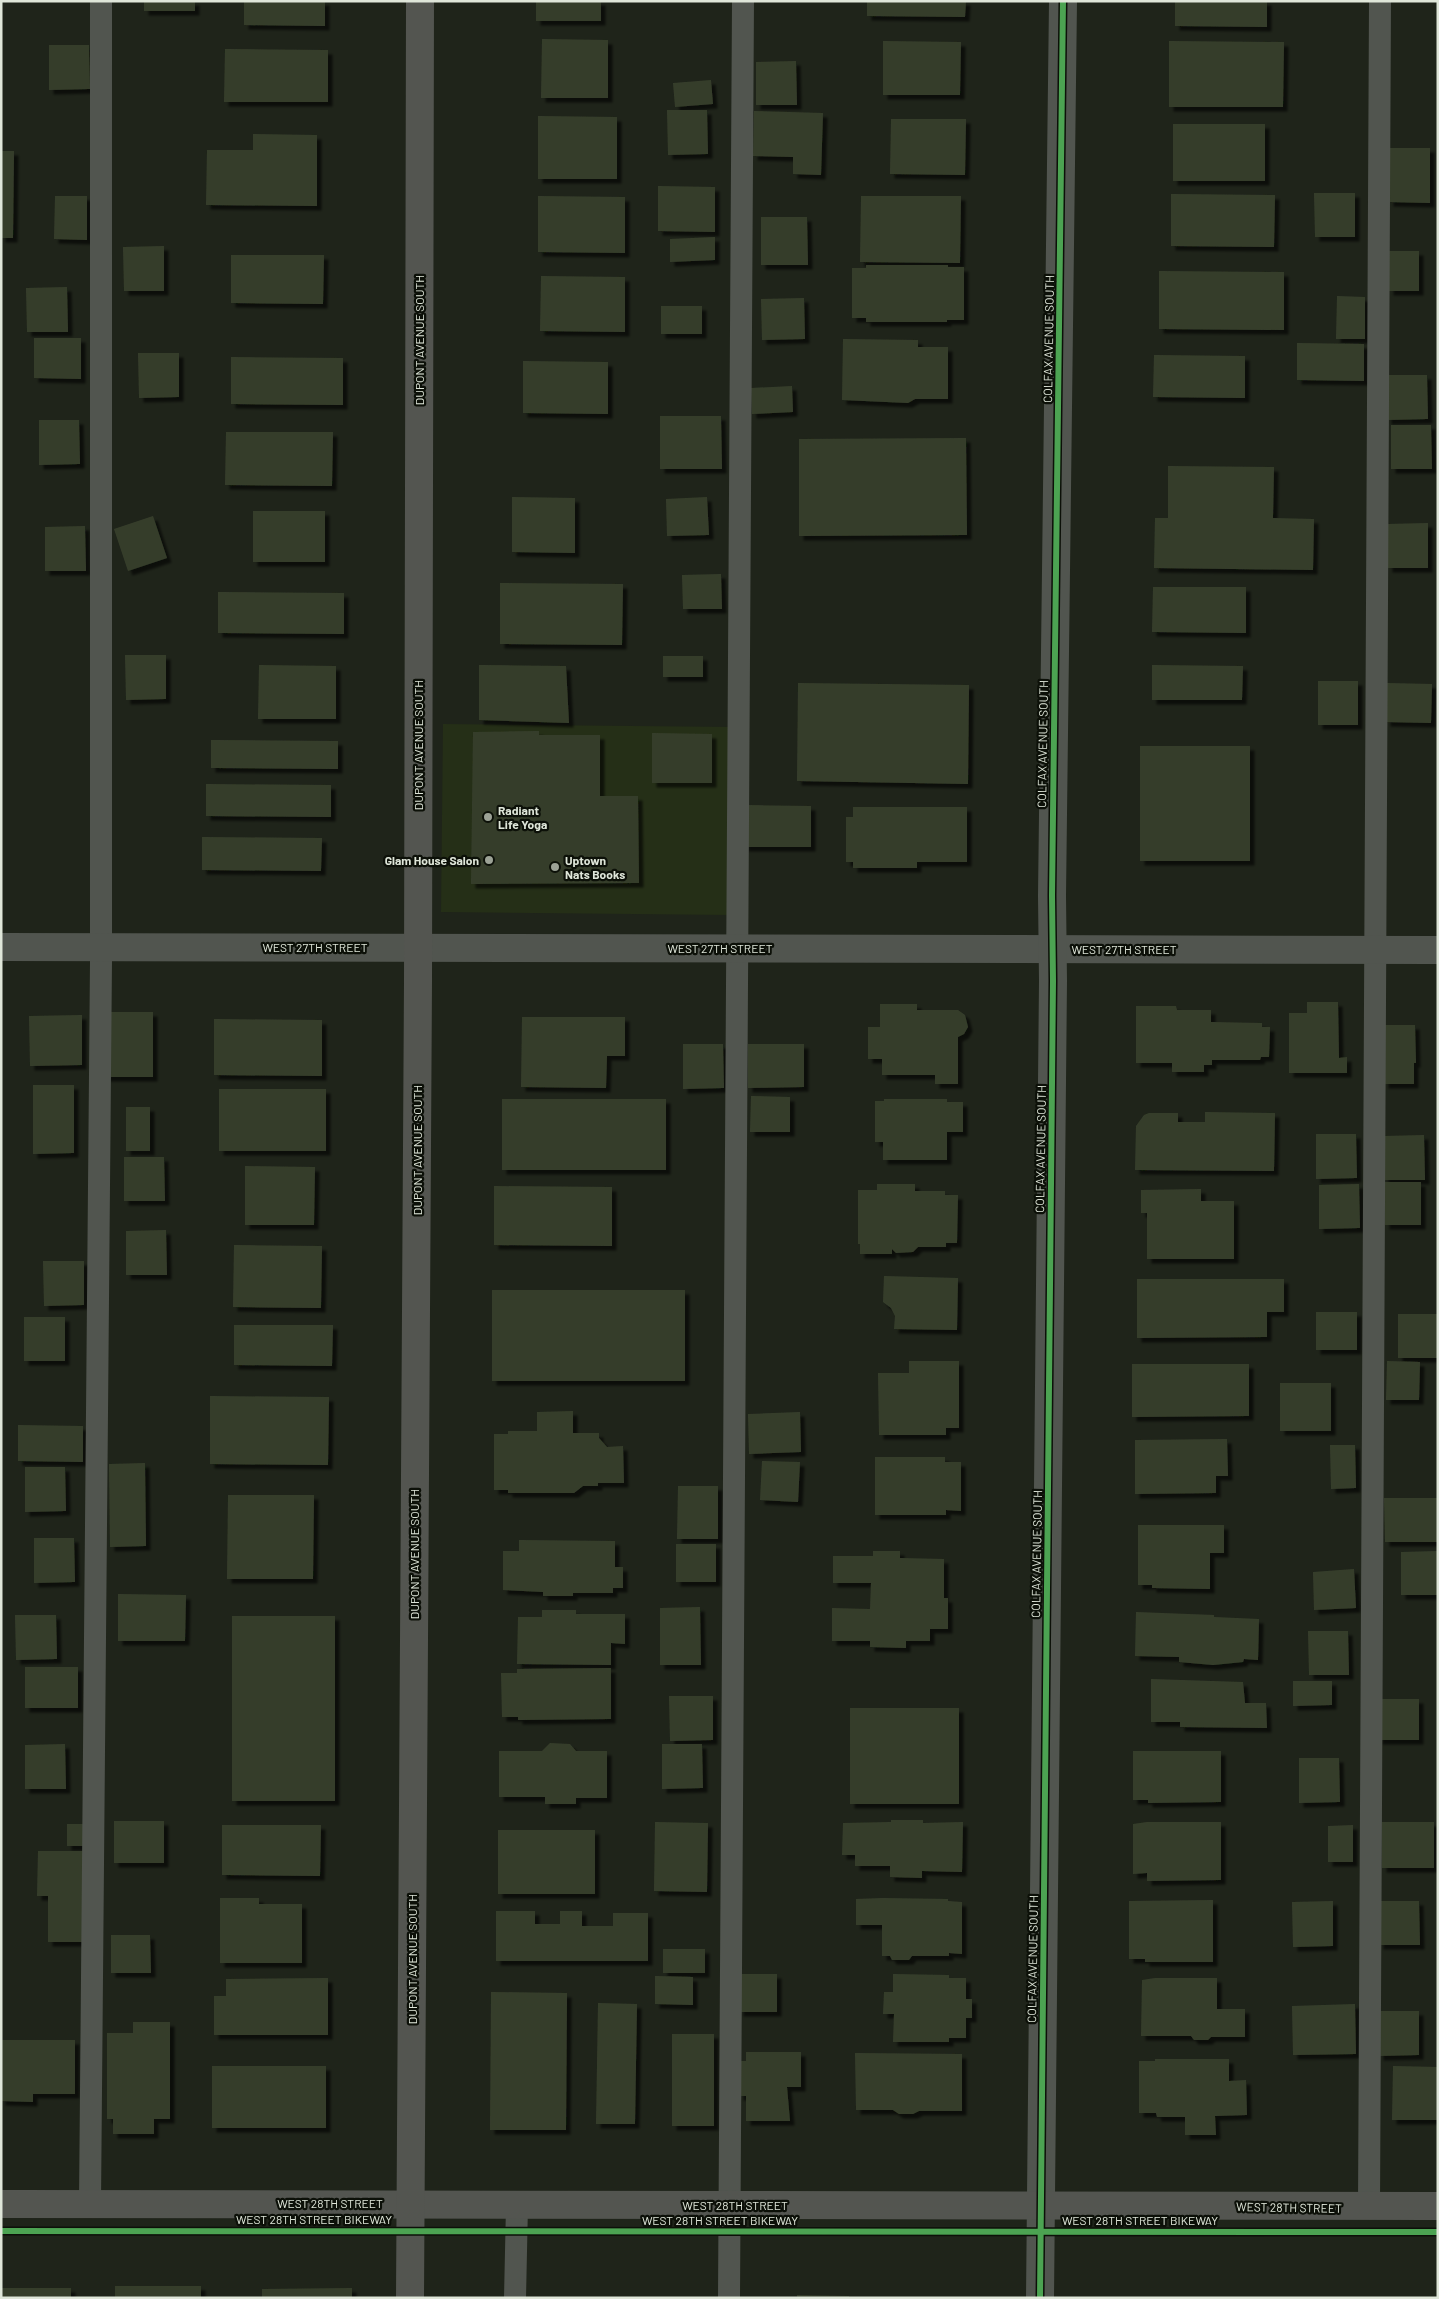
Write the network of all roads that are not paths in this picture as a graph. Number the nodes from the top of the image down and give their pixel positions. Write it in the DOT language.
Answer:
graph roads {
  1 [pos="101,1"];
  2 [pos="420,1"];
  3 [pos="743,1"];
  4 [pos="1063,1"];
  5 [pos="1380,1"];
  6 [pos="1,947"];
  7 [pos="101,947"];
  8 [pos="418,948"];
  9 [pos="736,948"];
  10 [pos="1053,949"];
  11 [pos="1374,950"];
  12 [pos="1438,950"];
  13 [pos="90,2203"];
  14 [pos="410,2203"];
  15 [pos="1,2204"];
  16 [pos="729,2204"];
  17 [pos="516,2205"];
  18 [pos="1041,2206"];
  19 [pos="1438,2206"];
  20 [pos="1369,2207"];
  21 [pos="410,2298"];
  22 [pos="515,2298"];
  23 [pos="729,2298"];
  24 [pos="1040,2298"];
  1 -- 7 [label="lane"];
  2 -- 8 [label="street, DUPONT AVENUE SOUTH"];
  3 -- 9 [label="lane"];
  4 -- 10 [label="street, COLFAX AVENUE SOUTH"];
  5 -- 11 [label="lane"];
  6 -- 7 [label="street, WEST 27TH STREET"];
  7 -- 8 [label="street, WEST 27TH STREET"];
  7 -- 13 [label="lane"];
  8 -- 9 [label="street, WEST 27TH STREET"];
  8 -- 14 [label="street, DUPONT AVENUE SOUTH"];
  9 -- 10 [label="street, WEST 27TH STREET"];
  9 -- 16 [label="lane"];
  10 -- 11 [label="street, WEST 27TH STREET"];
  10 -- 18 [label="street, COLFAX AVENUE SOUTH"];
  11 -- 12 [label="street, WEST 27TH STREET"];
  11 -- 20 [label="lane"];
  13 -- 14 [label="street, WEST 28TH STREET"];
  13 -- 15 [label="street, WEST 28TH STREET"];
  14 -- 17 [label="street, WEST 28TH STREET"];
  14 -- 21 [label="street, DUPONT AVENUE SOUTH"];
  16 -- 17 [label="street, WEST 28TH STREET"];
  16 -- 18 [label="street, WEST 28TH STREET"];
  16 -- 23 [label="lane"];
  17 -- 22 [label="lane"];
  18 -- 20 [label="street, WEST 28TH STREET"];
  18 -- 24 [label="street, COLFAX AVENUE SOUTH"];
  19 -- 20 [label="street, WEST 28TH STREET"];
}
